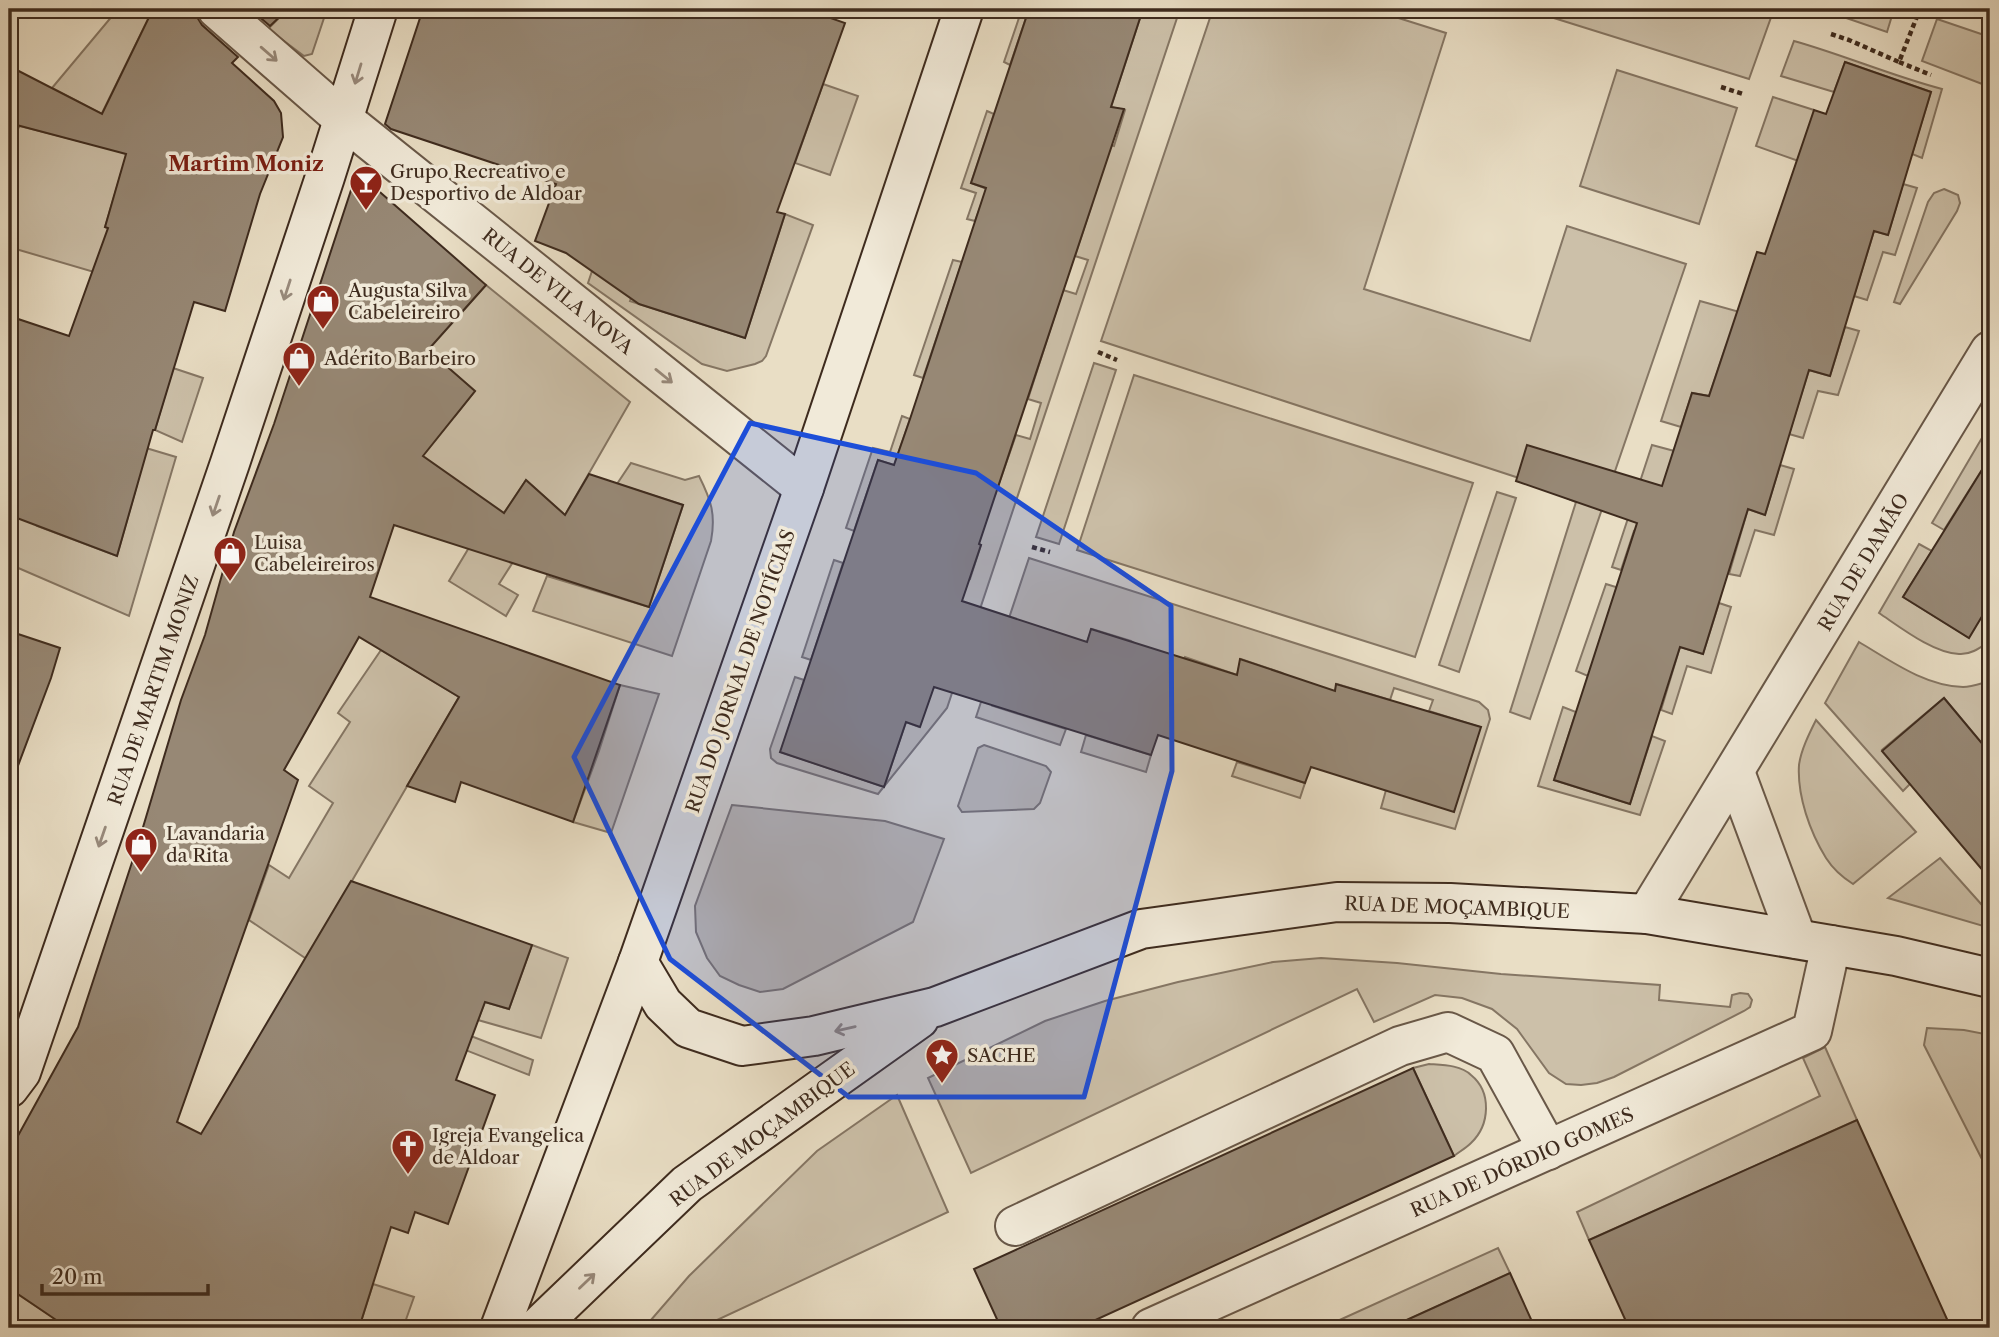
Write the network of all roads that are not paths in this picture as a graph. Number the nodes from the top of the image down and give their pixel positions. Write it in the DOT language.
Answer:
graph roads {
  1 [pos="217,9"];
  2 [pos="378,9"];
  3 [pos="964,9"];
  4 [pos="343,119"];
  5 [pos="1990,351"];
  6 [pos="804,488"];
  7 [pos="1735,772"];
  8 [pos="1647,914"];
  9 [pos="1814,942"];
  10 [pos="638,961"];
  11 [pos="1990,978"];
  12 [pos="935,1007"];
  13 [pos="9,1088"];
  14 [pos="1548,1150"];
  15 [pos="1016,1226"];
  16 [pos="500,1328"];
  17 [pos="537,1328"];
  18 [pos="1151,1328"];
  1 -- 4 [label="street, RUA DE VILA NOVA, one-way"];
  2 -- 4 [label="street, RUA DE MARTIM MONIZ, one-way"];
  3 -- 6 [label="street, RUA DO JORNAL DE NOTÍCIAS"];
  4 -- 6 [label="street, RUA DE VILA NOVA, one-way"];
  4 -- 13 [label="street, RUA DE MARTIM MONIZ, one-way"];
  5 -- 7 [label="street, RUA DE DAMÃO"];
  6 -- 10 [label="street, RUA DO JORNAL DE NOTÍCIAS"];
  7 -- 8 [label="street, RUA DE DAMÃO"];
  7 -- 9 [label="street"];
  8 -- 9 [label="street, RUA DE MOÇAMBIQUE"];
  8 -- 12 [label="street, RUA DE MOÇAMBIQUE"];
  9 -- 11 [label="street, RUA DE MOÇAMBIQUE"];
  9 -- 14 [label="street, RUA DE DÓRDIO GOMES"];
  12 -- 10 [label="street, RUA DE MOÇAMBIQUE, one-way"];
  10 -- 16 [label="street, RUA DO JORNAL DE NOTÍCIAS"];
  17 -- 12 [label="street, RUA DE MOÇAMBIQUE, one-way"];
  14 -- 15 [label="street"];
  14 -- 18 [label="street, RUA DE DÓRDIO GOMES"];
}
